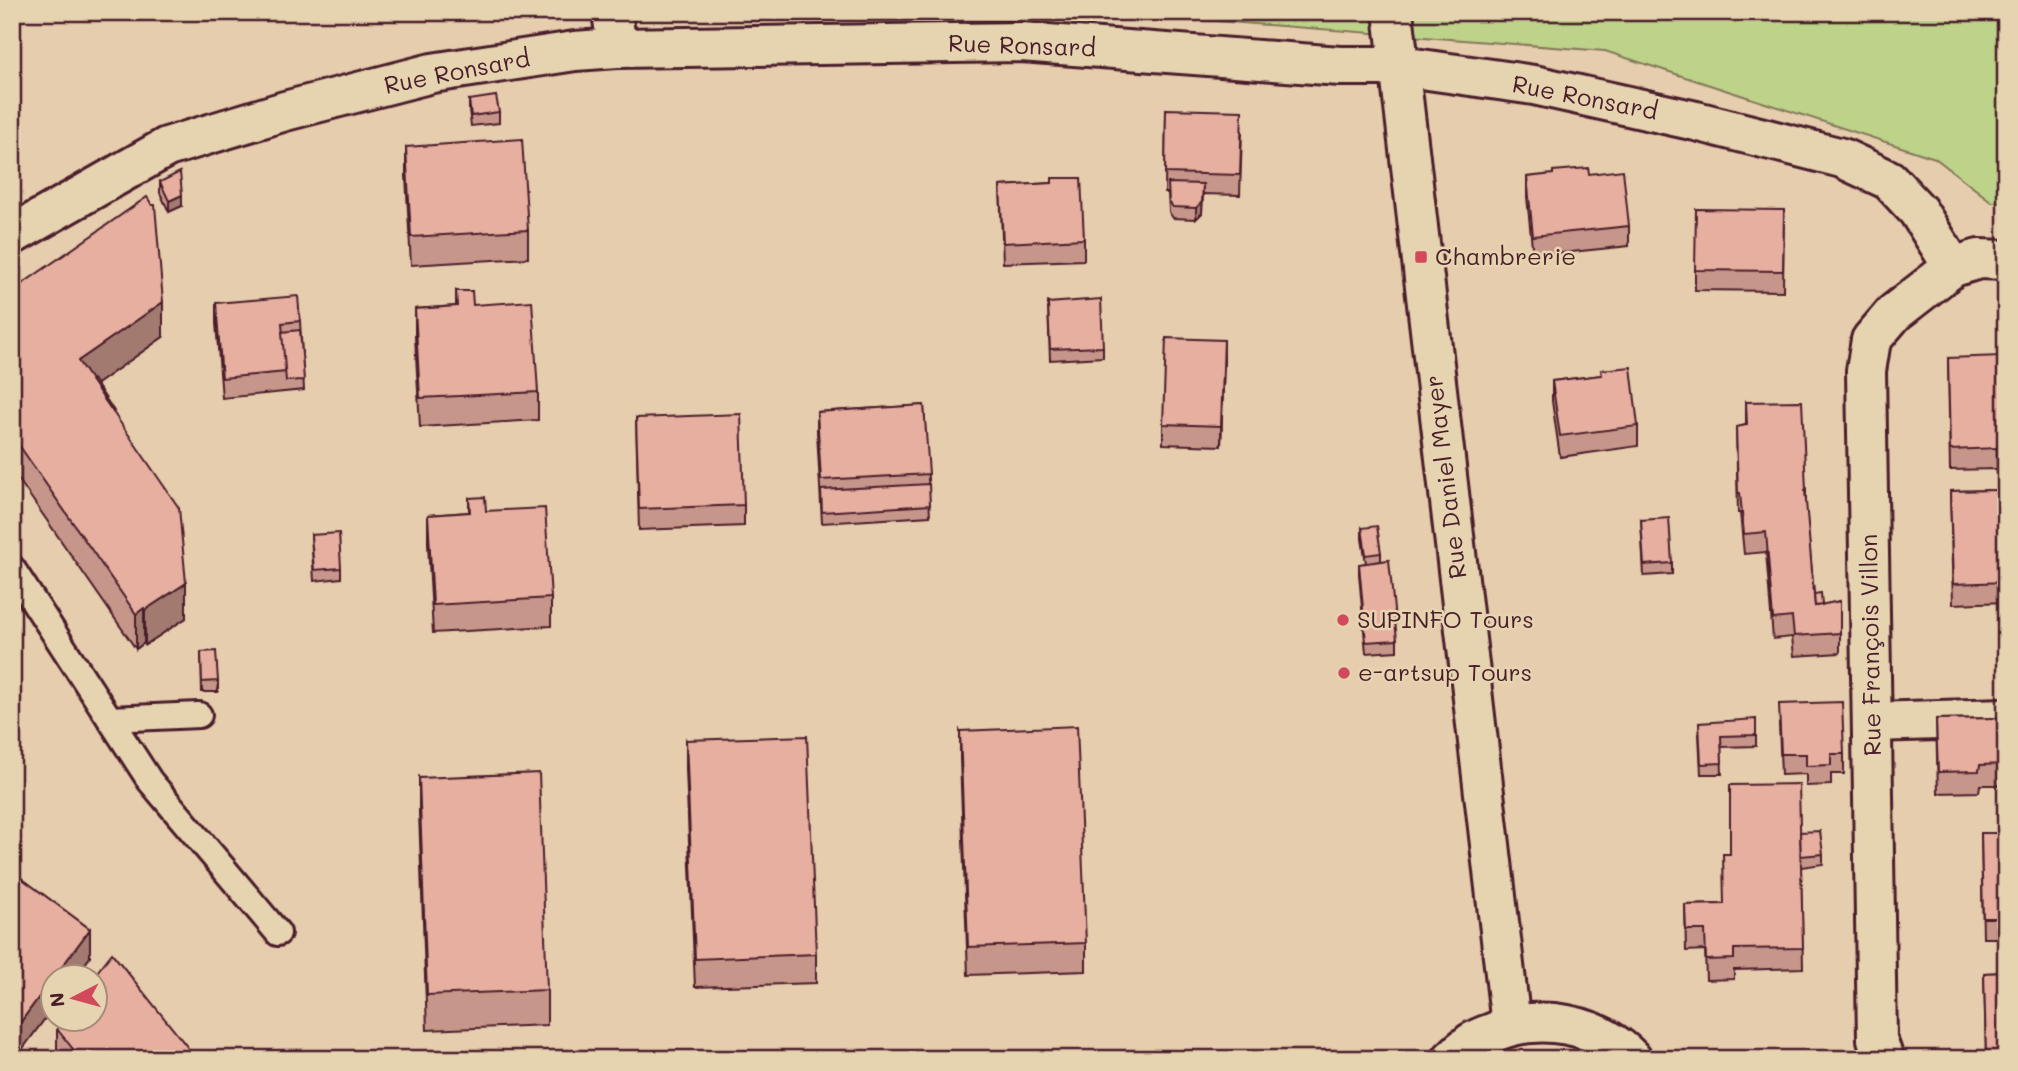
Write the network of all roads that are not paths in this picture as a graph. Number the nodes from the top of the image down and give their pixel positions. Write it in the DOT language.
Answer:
graph roads {
  1 [pos="1394,12"];
  2 [pos="614,30"];
  3 [pos="1400,66"];
  4 [pos="12,235"];
  5 [pos="2006,260"];
  6 [pos="1953,267"];
  7 [pos="12,568"];
  8 [pos="200,715"];
  9 [pos="2006,718"];
  10 [pos="110,719"];
  11 [pos="1872,722"];
  12 [pos="278,933"];
  13 [pos="1511,1025"];
  14 [pos="1452,1059"];
  15 [pos="1632,1059"];
  16 [pos="1884,1059"];
  1 -- 3 [label="street, Rue Daniel Mayer"];
  2 -- 3 [label="street, Rue Ronsard"];
  2 -- 4 [label="street, Rue Ronsard"];
  3 -- 6 [label="street, Rue Ronsard"];
  3 -- 13 [label="street, Rue Daniel Mayer"];
  5 -- 6 [label="street"];
  6 -- 11 [label="street, Rue François Villon"];
  7 -- 10 [label="lane"];
  8 -- 10 [label="lane"];
  9 -- 11 [label="street"];
  10 -- 12 [label="lane"];
  11 -- 16 [label="street, Rue François Villon"];
  13 -- 14 [label="street"];
  13 -- 15 [label="street"];
}
